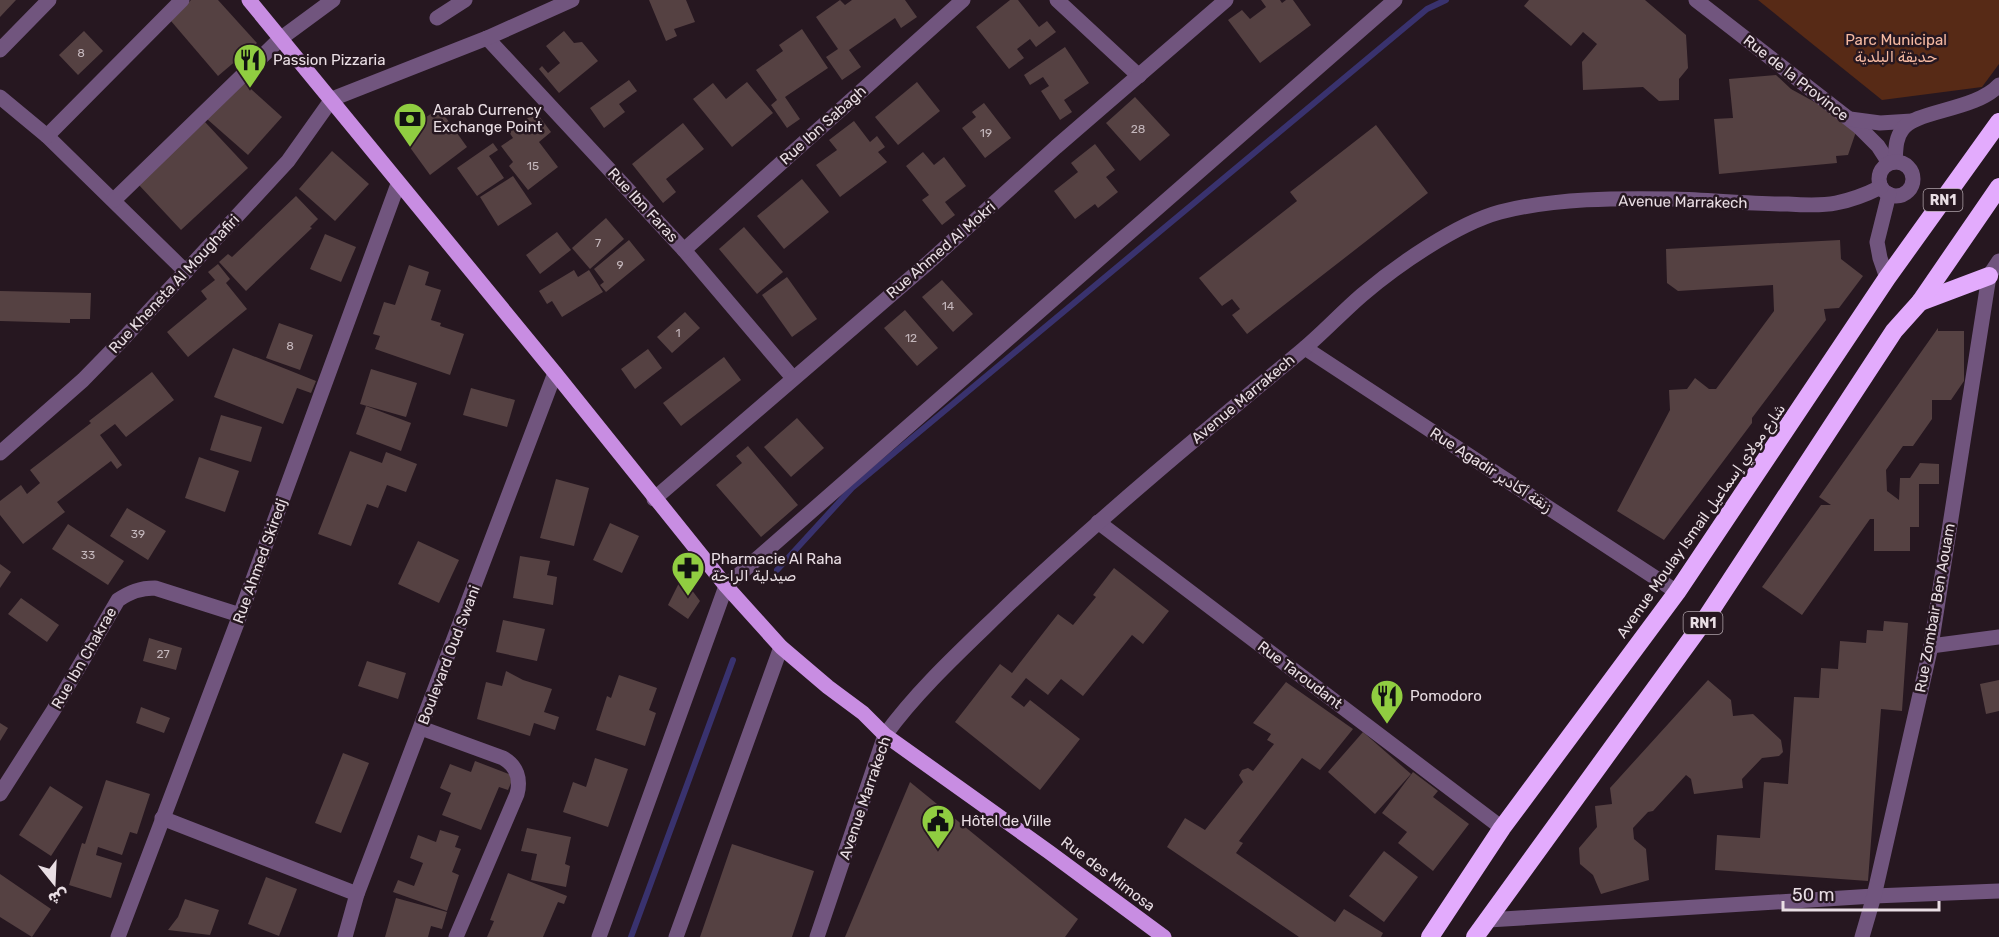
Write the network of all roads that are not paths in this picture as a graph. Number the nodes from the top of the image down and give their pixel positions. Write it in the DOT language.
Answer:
graph roads {
  1 [pos="49,0"];
  2 [pos="182,0"];
  3 [pos="249,0"];
  4 [pos="333,0"];
  5 [pos="465,0"];
  6 [pos="963,0"];
  7 [pos="1057,0"];
  8 [pos="1226,0"];
  9 [pos="1395,0"];
  10 [pos="1696,0"];
  11 [pos="566,1"];
  12 [pos="437,18"];
  13 [pos="487,38"];
  14 [pos="280,39"];
  15 [pos="0,50"];
  16 [pos="1139,76"];
  17 [pos="1999,85"];
  18 [pos="0,97"];
  19 [pos="332,99"];
  20 [pos="1849,119"];
  21 [pos="1912,121"];
  22 [pos="1999,122"];
  23 [pos="46,136"];
  24 [pos="1892,163"];
  25 [pos="398,184"];
  26 [pos="1999,187"];
  27 [pos="1885,191"];
  28 [pos="114,200"];
  29 [pos="684,250"];
  30 [pos="1994,269"];
  31 [pos="186,272"];
  32 [pos="1887,278"];
  33 [pos="1920,302"];
  34 [pos="1305,348"];
  35 [pos="555,373"];
  36 [pos="793,378"];
  37 [pos="3,445"];
  38 [pos="654,499"];
  39 [pos="1098,522"];
  40 [pos="726,586"];
  41 [pos="1677,592"];
  42 [pos="240,615"];
  43 [pos="1999,637"];
  44 [pos="1931,646"];
  45 [pos="781,647"];
  46 [pos="421,728"];
  47 [pos="885,735"];
  48 [pos="0,794"];
  49 [pos="162,818"];
  50 [pos="1502,828"];
  51 [pos="1999,891"];
  52 [pos="357,894"];
  53 [pos="1874,896"];
  54 [pos="1488,920"];
  55 [pos="118,937"];
  56 [pos="345,937"];
  57 [pos="456,937"];
  58 [pos="599,937"];
  59 [pos="676,937"];
  60 [pos="817,937"];
  61 [pos="1164,937"];
  62 [pos="1430,937"];
  63 [pos="1475,937"];
  64 [pos="1862,937"];
  1 -- 15 [label="street"];
  2 -- 23 [label="street"];
  3 -- 14 [label="main road, Rue des Mimosa"];
  4 -- 14 [label="street"];
  5 -- 12 [label="street"];
  6 -- 29 [label="street, Rue Ibn Sabagh"];
  7 -- 16 [label="street"];
  8 -- 16 [label="street, Rue Ahmed Al Mokri"];
  9 -- 40 [label="street"];
  10 -- 20 [label="street, Rue de la Province"];
  11 -- 13 [label="street"];
  13 -- 19 [label="street"];
  13 -- 29 [label="street, Rue Ibn Faras"];
  14 -- 19 [label="main road, Rue des Mimosa"];
  14 -- 28 [label="street"];
  16 -- 36 [label="street, Rue Ahmed Al Mokri"];
  17 -- 21 [label="street"];
  18 -- 23 [label="street"];
  19 -- 25 [label="main road, Rue des Mimosa"];
  19 -- 31 [label="street, Rue Kheneta Al Moughafiri"];
  20 -- 21 [label="street"];
  20 -- 24 [label="street, Rue de la Province"];
  21 -- 24 [label="street"];
  22 -- 32 [label="highway, Avenue Moulay Ismail شارع مولاي إسماعيل / RN1"];
  23 -- 28 [label="street"];
  24 -- 27 [label="street"];
  24 -- 27 [label="street"];
  25 -- 35 [label="main road, Rue des Mimosa"];
  25 -- 42 [label="street, Rue Ahmed Skiredj"];
  26 -- 33 [label="highway, RN1"];
  27 -- 32 [label="street"];
  27 -- 34 [label="street, Avenue Marrakech"];
  28 -- 31 [label="street"];
  29 -- 36 [label="street, Rue Ibn Faras"];
  30 -- 33 [label="highway"];
  30 -- 44 [label="street, Rue Zombair Ben Aouam"];
  31 -- 37 [label="street, Rue Kheneta Al Moughafiri"];
  32 -- 41 [label="highway, Avenue Moulay Ismail شارع مولاي إسماعيل / RN1"];
  33 -- 54 [label="highway, RN1"];
  34 -- 39 [label="street, Avenue Marrakech"];
  34 -- 41 [label="street, Rue Agadir زنقة أكادير"];
  35 -- 38 [label="main road, Rue des Mimosa"];
  35 -- 46 [label="street, Boulevard Oud Swani"];
  36 -- 38 [label="street, Rue Ahmed Al Mokri"];
  38 -- 40 [label="main road, Rue des Mimosa"];
  39 -- 47 [label="street, Avenue Marrakech"];
  39 -- 50 [label="street, Rue Taroudant"];
  40 -- 45 [label="main road, Rue des Mimosa"];
  40 -- 58 [label="street"];
  41 -- 50 [label="highway, Avenue Moulay Ismail شارع مولاي إسماعيل / RN1"];
  42 -- 48 [label="street, Rue Ibn Chakrae"];
  42 -- 49 [label="street, Rue Ahmed Skiredj"];
  43 -- 44 [label="street"];
  44 -- 53 [label="street, Rue Zombair Ben Aouam"];
  45 -- 47 [label="main road, Rue des Mimosa"];
  45 -- 59 [label="street"];
  46 -- 52 [label="street, Boulevard Oud Swani"];
  46 -- 57 [label="street"];
  47 -- 60 [label="street, Avenue Marrakech"];
  47 -- 61 [label="main road, Rue des Mimosa"];
  49 -- 52 [label="street"];
  49 -- 55 [label="street, Rue Ahmed Skiredj"];
  50 -- 62 [label="highway, Avenue Moulay Ismail شارع مولاي إسماعيل / RN1"];
  51 -- 53 [label="street"];
  52 -- 56 [label="street, Boulevard Oud Swani"];
  53 -- 54 [label="street"];
  53 -- 64 [label="street, Rue Zombair Ben Aouam"];
  54 -- 63 [label="highway, RN1"];
}
